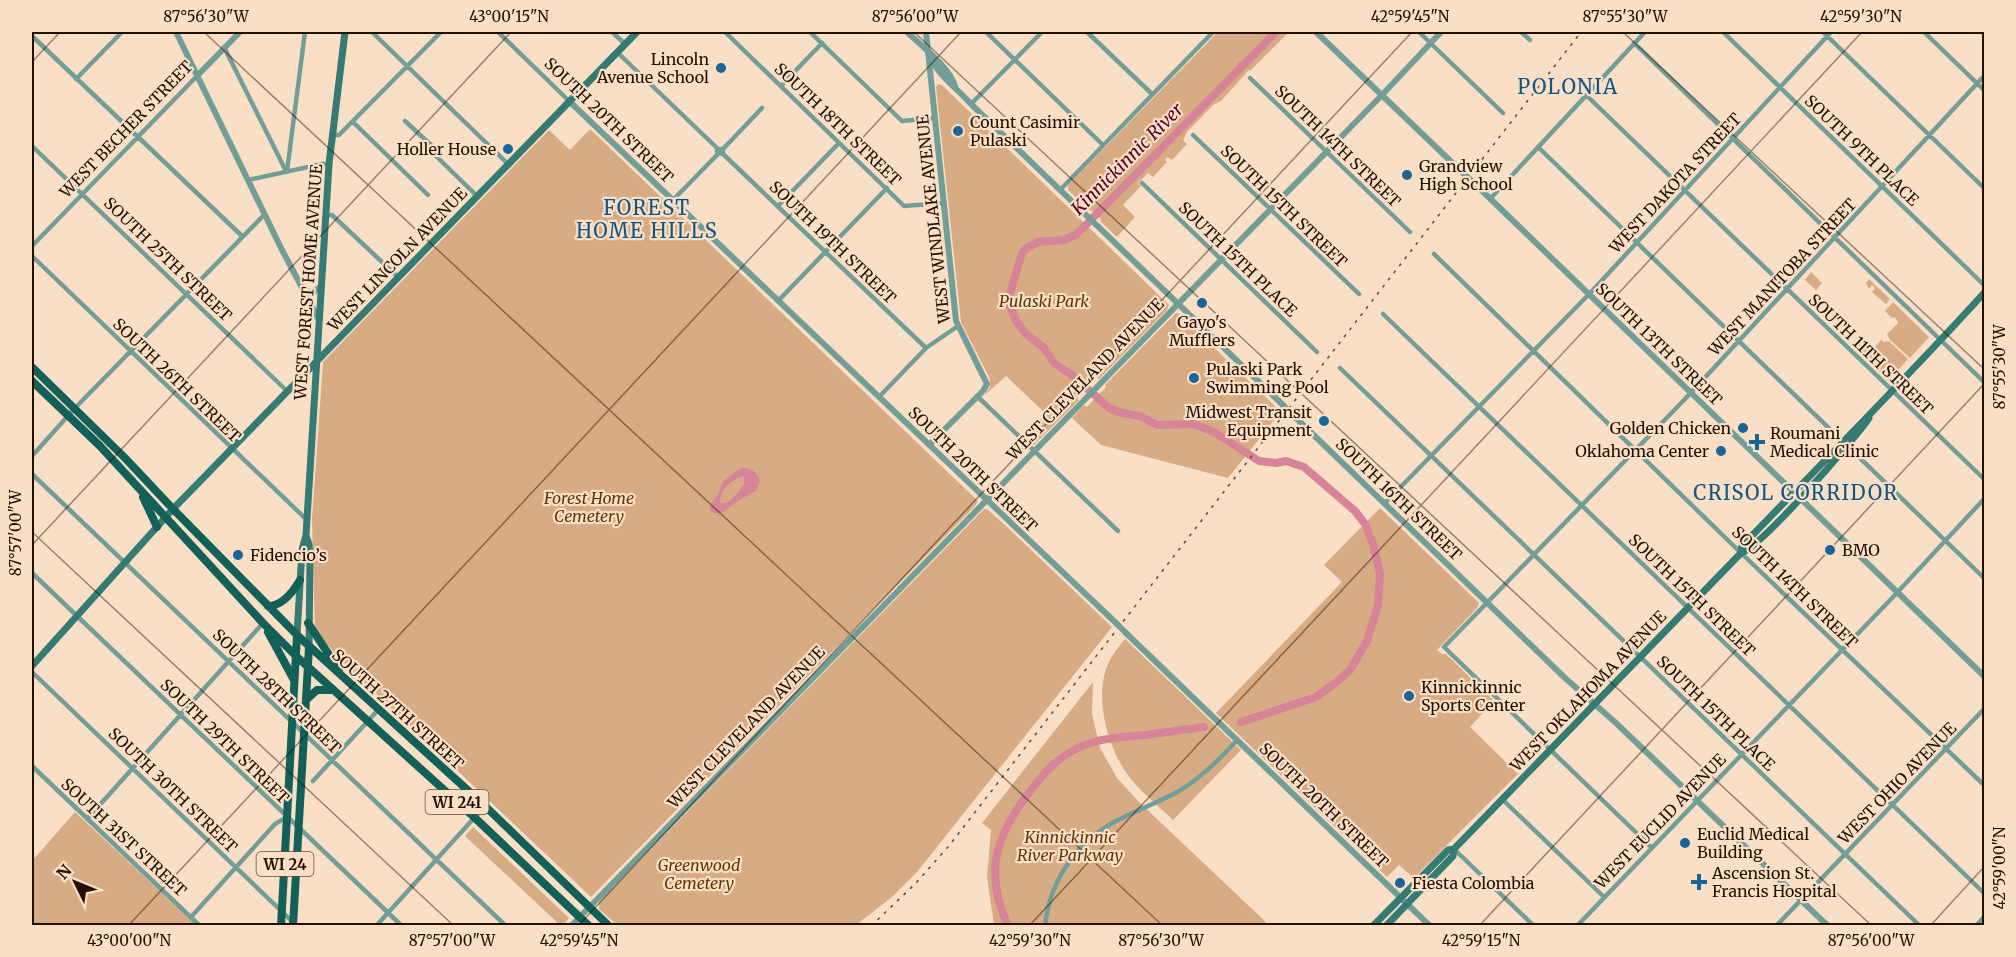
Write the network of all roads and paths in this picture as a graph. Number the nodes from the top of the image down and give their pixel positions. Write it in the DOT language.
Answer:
graph roads {
  1 [pos="122,32"];
  2 [pos="176,32"];
  3 [pos="240,32"];
  4 [pos="305,32"];
  5 [pos="345,32"];
  6 [pos="372,32"];
  7 [pos="441,32"];
  8 [pos="498,32"];
  9 [pos="612,32"];
  10 [pos="637,32"];
  11 [pos="725,32"];
  12 [pos="810,32"];
  13 [pos="907,32"];
  14 [pos="926,32"];
  15 [pos="986,32"];
  16 [pos="1042,32"];
  17 [pos="1087,32"];
  18 [pos="1213,32"];
  19 [pos="1316,32"];
  20 [pos="1419,32"];
  21 [pos="1441,32"];
  22 [pos="1521,32"];
  23 [pos="1645,32"];
  24 [pos="1723,32"];
  25 [pos="1924,32"];
  26 [pos="1827,33"];
  27 [pos="33,36"];
  28 [pos="1530,40"];
  29 [pos="1431,43"];
  30 [pos="1634,43"];
  31 [pos="625,44"];
  32 [pos="822,44"];
  33 [pos="224,47"];
  34 [pos="617,52"];
  35 [pos="929,54"];
  36 [pos="1015,59"];
  37 [pos="407,66"];
  38 [pos="1984,75"];
  39 [pos="197,76"];
  40 [pos="1250,78"];
  41 [pos="76,79"];
  42 [pos="1977,83"];
  43 [pos="952,85"];
  44 [pos="781,86"];
  45 [pos="932,86"];
  46 [pos="1780,87"];
  47 [pos="1984,90"];
  48 [pos="1152,94"];
  49 [pos="1382,95"];
  50 [pos="1586,95"];
  51 [pos="569,101"];
  52 [pos="971,104"];
  53 [pos="762,108"];
  54 [pos="1503,113"];
  55 [pos="935,118"];
  56 [pos="405,120"];
  57 [pos="352,122"];
  58 [pos="333,135"];
  59 [pos="1193,135"];
  60 [pos="1929,135"];
  61 [pos="138,137"];
  62 [pos="1732,138"];
  63 [pos="839,143"];
  64 [pos="1102,145"];
  65 [pos="32,146"];
  66 [pos="1538,147"];
  67 [pos="720,151"];
  68 [pos="1327,152"];
  69 [pos="329,164"];
  70 [pos="508,164"];
  71 [pos="287,171"];
  72 [pos="248,180"];
  73 [pos="1142,183"];
  74 [pos="1882,186"];
  75 [pos="887,188"];
  76 [pos="1984,188"];
  77 [pos="1060,190"];
  78 [pos="1684,191"];
  79 [pos="82,194"];
  80 [pos="428,195"];
  81 [pos="477,196"];
  82 [pos="1490,199"];
  83 [pos="673,200"];
  84 [pos="944,203"];
  85 [pos="777,206"];
  86 [pos="1270,209"];
  87 [pos="265,214"];
  88 [pos="326,215"];
  89 [pos="1410,232"];
  90 [pos="242,236"];
  91 [pos="1834,238"];
  92 [pos="1637,242"];
  93 [pos="32,246"];
  94 [pos="825,252"];
  95 [pos="1434,254"];
  96 [pos="32,256"];
  97 [pos="1221,259"];
  98 [pos="398,278"];
  99 [pos="1984,285"];
  100 [pos="321,286"];
  101 [pos="1787,289"];
  102 [pos="303,291"];
  103 [pos="1984,293"];
  104 [pos="186,294"];
  105 [pos="1359,294"];
  106 [pos="1588,294"];
  107 [pos="778,301"];
  108 [pos="1178,304"];
  109 [pos="1383,314"];
  110 [pos="318,318"];
  111 [pos="958,326"];
  112 [pos="1941,340"];
  113 [pos="1739,341"];
  114 [pos="926,348"];
  115 [pos="1533,351"];
  116 [pos="131,352"];
  117 [pos="1317,352"];
  118 [pos="316,361"];
  119 [pos="32,367"];
  120 [pos="1340,368"];
  121 [pos="32,381"];
  122 [pos="1984,382"];
  123 [pos="287,391"];
  124 [pos="1893,392"];
  125 [pos="1690,393"];
  126 [pos="977,396"];
  127 [pos="879,397"];
  128 [pos="1479,406"];
  129 [pos="75,408"];
  130 [pos="68,416"];
  131 [pos="1845,444"];
  132 [pos="929,446"];
  133 [pos="231,449"];
  134 [pos="1636,450"];
  135 [pos="1034,451"];
  136 [pos="1431,455"];
  137 [pos="32,456"];
  138 [pos="32,474"];
  139 [pos="1984,479"];
  140 [pos="141,490"];
  141 [pos="1797,495"];
  142 [pos="1984,499"];
  143 [pos="986,501"];
  144 [pos="1384,504"];
  145 [pos="1581,506"];
  146 [pos="173,509"];
  147 [pos="166,517"];
  148 [pos="307,520"];
  149 [pos="157,527"];
  150 [pos="1118,531"];
  151 [pos="306,536"];
  152 [pos="1946,541"];
  153 [pos="1741,553"];
  154 [pos="1534,555"];
  155 [pos="124,563"];
  156 [pos="32,573"];
  157 [pos="1984,578"];
  158 [pos="300,580"];
  159 [pos="1898,592"];
  160 [pos="1488,603"];
  161 [pos="268,606"];
  162 [pos="1688,608"];
  163 [pos="77,616"];
  164 [pos="263,623"];
  165 [pos="308,623"];
  166 [pos="297,635"];
  167 [pos="309,647"];
  168 [pos="1843,649"];
  169 [pos="296,656"];
  170 [pos="1640,657"];
  171 [pos="228,662"];
  172 [pos="32,666"];
  173 [pos="308,667"];
  174 [pos="32,672"];
  175 [pos="1984,676"];
  176 [pos="295,681"];
  177 [pos="346,681"];
  178 [pos="332,690"];
  179 [pos="307,699"];
  180 [pos="1595,704"];
  181 [pos="1790,705"];
  182 [pos="1984,709"];
  183 [pos="378,710"];
  184 [pos="180,715"];
  185 [pos="367,722"];
  186 [pos="292,723"];
  187 [pos="304,735"];
  188 [pos="1238,740"];
  189 [pos="1947,748"];
  190 [pos="1550,750"];
  191 [pos="1742,754"];
  192 [pos="332,760"];
  193 [pos="32,766"];
  194 [pos="132,768"];
  195 [pos="313,780"];
  196 [pos="1984,785"];
  197 [pos="1502,799"];
  198 [pos="1697,800"];
  199 [pos="1892,805"];
  200 [pos="485,806"];
  201 [pos="287,817"];
  202 [pos="474,817"];
  203 [pos="88,819"];
  204 [pos="298,828"];
  205 [pos="1651,848"];
  206 [pos="1454,849"];
  207 [pos="1846,854"];
  208 [pos="436,859"];
  209 [pos="236,867"];
  210 [pos="1984,893"];
  211 [pos="1401,897"];
  212 [pos="1604,897"];
  213 [pos="1801,899"];
  214 [pos="1407,904"];
  215 [pos="589,907"];
  216 [pos="282,911"];
  217 [pos="388,912"];
  218 [pos="191,917"];
  219 [pos="579,917"];
  220 [pos="1984,917"];
  221 [pos="294,924"];
  222 [pos="200,926"];
  223 [pos="281,926"];
  224 [pos="376,926"];
  225 [pos="402,926"];
  226 [pos="506,926"];
  227 [pos="571,926"];
  228 [pos="589,926"];
  229 [pos="609,926"];
  230 [pos="1045,926"];
  231 [pos="1373,926"];
  232 [pos="1386,926"];
  233 [pos="1430,926"];
  234 [pos="1534,926"];
  235 [pos="1577,926"];
  236 [pos="1776,926"];
  237 [pos="1828,926"];
  238 [pos="1920,926"];
  239 [pos="1976,926"];
  1 -- 41 [label="street"];
  2 -- 39 [label="street"];
  3 -- 33 [label="street, WEST BECHER STREET"];
  4 -- 71 [label="street"];
  5 -- 58 [label="main road, WEST FOREST HOME AVENUE"];
  6 -- 37 [label="street"];
  7 -- 37 [label="street"];
  8 -- 51 [label="street, SOUTH 20TH STREET"];
  9 -- 31 [label="street"];
  10 -- 31 [label="main road, WEST LINCOLN AVENUE"];
  11 -- 44 [label="street, SOUTH 18TH STREET"];
  12 -- 32 [label="street"];
  13 -- 35 [label="street, SOUTH 16TH STREET"];
  14 -- 35 [label="street, WEST WINDLAKE AVENUE"];
  15 -- 36 [label="street"];
  16 -- 36 [label="street"];
  17 -- 48 [label="street"];
  18 -- 48 [label="street"];
  19 -- 49 [label="street, SOUTH 13TH STREET"];
  20 -- 29 [label="street"];
  21 -- 29 [label="street, WEST CLEVELAND AVENUE"];
  22 -- 28 [label="street"];
  23 -- 30 [label="street"];
  24 -- 46 [label="street, SOUTH 9TH PLACE"];
  25 -- 42 [label="street"];
  26 -- 46 [label="street, WEST DAKOTA STREET"];
  26 -- 60 [label="street"];
  27 -- 41 [label="street"];
  29 -- 49 [label="street, WEST CLEVELAND AVENUE"];
  29 -- 54 [label="street"];
  30 -- 50 [label="street"];
  30 -- 62 [label="street"];
  31 -- 34 [label="main road, WEST LINCOLN AVENUE"];
  32 -- 44 [label="street"];
  32 -- 55 [label="street"];
  33 -- 39 [label="street, WEST BECHER STREET"];
  33 -- 71 [label="street"];
  34 -- 51 [label="main road, WEST LINCOLN AVENUE"];
  34 -- 67 [label="street, SOUTH 19TH STREET"];
  35 -- 43 [label="street, SOUTH 16TH STREET"];
  35 -- 45 [label="street, WEST WINDLAKE AVENUE"];
  36 -- 52 [label="street"];
  36 -- 64 [label="street"];
  37 -- 57 [label="street"];
  37 -- 70 [label="street"];
  38 -- 42 [label="street, WEST MANITOBA STREET"];
  39 -- 61 [label="street, WEST BECHER STREET"];
  39 -- 72 [label="street"];
  40 -- 68 [label="street, SOUTH 14TH STREET"];
  41 -- 61 [label="street"];
  42 -- 47 [label="street"];
  42 -- 60 [label="street, WEST MANITOBA STREET"];
  43 -- 45 [label="street"];
  43 -- 52 [label="street, SOUTH 16TH STREET"];
  44 -- 63 [label="street, SOUTH 18TH STREET"];
  45 -- 55 [label="street, WEST WINDLAKE AVENUE"];
  46 -- 62 [label="street, WEST DAKOTA STREET"];
  46 -- 74 [label="street, SOUTH 9TH PLACE"];
  48 -- 64 [label="street"];
  49 -- 68 [label="street, WEST CLEVELAND AVENUE"];
  49 -- 82 [label="street, SOUTH 13TH STREET, bridge"];
  50 -- 66 [label="street"];
  50 -- 78 [label="street, SOUTH 11TH STREET"];
  51 -- 70 [label="main road, WEST LINCOLN AVENUE"];
  51 -- 83 [label="street, SOUTH 20TH STREET"];
  52 -- 77 [label="street, SOUTH 16TH STREET"];
  53 -- 67 [label="street"];
  55 -- 84 [label="street, WEST WINDLAKE AVENUE"];
  56 -- 81 [label="street"];
  57 -- 58 [label="street"];
  57 -- 80 [label="street"];
  58 -- 69 [label="main road, WEST FOREST HOME AVENUE"];
  59 -- 86 [label="street, SOUTH 15TH STREET"];
  60 -- 74 [label="street, WEST MANITOBA STREET"];
  60 -- 76 [label="street"];
  61 -- 79 [label="street, WEST BECHER STREET"];
  61 -- 90 [label="street"];
  62 -- 78 [label="street, WEST DAKOTA STREET"];
  62 -- 91 [label="street"];
  63 -- 75 [label="street, SOUTH 18TH STREET"];
  63 -- 85 [label="street"];
  64 -- 77 [label="street"];
  65 -- 79 [label="street, SOUTH 25TH STREET"];
  66 -- 82 [label="street"];
  66 -- 92 [label="street"];
  67 -- 83 [label="street"];
  67 -- 85 [label="street, SOUTH 19TH STREET"];
  68 -- 86 [label="street, WEST CLEVELAND AVENUE"];
  68 -- 89 [label="street, SOUTH 14TH STREET"];
  69 -- 71 [label="street"];
  69 -- 88 [label="main road, WEST FOREST HOME AVENUE"];
  70 -- 81 [label="main road, WEST LINCOLN AVENUE"];
  71 -- 72 [label="street"];
  72 -- 87 [label="street"];
  73 -- 97 [label="street, SOUTH 15TH PLACE"];
  74 -- 91 [label="street, WEST MANITOBA STREET"];
  74 -- 99 [label="street, SOUTH 9TH PLACE"];
  75 -- 84 [label="street, SOUTH 18TH STREET"];
  75 -- 94 [label="street"];
  77 -- 108 [label="street, SOUTH 16TH STREET"];
  78 -- 92 [label="street, WEST DAKOTA STREET"];
  78 -- 101 [label="street, SOUTH 11TH STREET"];
  79 -- 93 [label="street, WEST BECHER STREET"];
  79 -- 104 [label="street, SOUTH 25TH STREET"];
  81 -- 98 [label="main road, WEST LINCOLN AVENUE"];
  82 -- 106 [label="street, SOUTH 13TH STREET"];
  83 -- 107 [label="street, SOUTH 20TH STREET"];
  84 -- 111 [label="street, WEST WINDLAKE AVENUE"];
  85 -- 94 [label="street, SOUTH 19TH STREET"];
  86 -- 97 [label="street, WEST CLEVELAND AVENUE"];
  86 -- 105 [label="street, SOUTH 15TH STREET"];
  87 -- 90 [label="street"];
  87 -- 102 [label="street"];
  88 -- 98 [label="street"];
  88 -- 100 [label="main road, WEST FOREST HOME AVENUE"];
  90 -- 104 [label="street"];
  91 -- 101 [label="street, WEST MANITOBA STREET"];
  91 -- 112 [label="street"];
  92 -- 106 [label="street, WEST DAKOTA STREET"];
  92 -- 113 [label="street"];
  94 -- 107 [label="street"];
  94 -- 114 [label="street, SOUTH 19TH STREET"];
  95 -- 115 [label="street, SOUTH 14TH STREET"];
  96 -- 116 [label="street, SOUTH 26TH STREET"];
  97 -- 108 [label="street, WEST CLEVELAND AVENUE"];
  97 -- 117 [label="street, SOUTH 15TH PLACE"];
  98 -- 118 [label="main road, WEST LINCOLN AVENUE"];
  100 -- 102 [label="street"];
  100 -- 110 [label="main road, WEST FOREST HOME AVENUE"];
  101 -- 113 [label="street, WEST MANITOBA STREET"];
  101 -- 124 [label="street, SOUTH 11TH STREET"];
  102 -- 110 [label="street"];
  103 -- 112 [label="main road, WEST OKLAHOMA AVENUE"];
  104 -- 116 [label="street"];
  104 -- 123 [label="street, SOUTH 25TH STREET"];
  106 -- 115 [label="street, WEST DAKOTA STREET"];
  106 -- 125 [label="street, SOUTH 13TH STREET"];
  107 -- 127 [label="street, SOUTH 20TH STREET"];
  108 -- 135 [label="street, WEST CLEVELAND AVENUE"];
  108 -- 144 [label="street, SOUTH 16TH STREET, bridge"];
  109 -- 128 [label="street, SOUTH 15TH STREET"];
  110 -- 118 [label="main road, WEST FOREST HOME AVENUE"];
  111 -- 114 [label="street"];
  111 -- 126 [label="street, WEST WINDLAKE AVENUE"];
  112 -- 122 [label="street"];
  112 -- 124 [label="main road, WEST OKLAHOMA AVENUE"];
  113 -- 125 [label="street, WEST MANITOBA STREET"];
  113 -- 131 [label="street"];
  114 -- 127 [label="street"];
  115 -- 128 [label="street, WEST DAKOTA STREET"];
  115 -- 134 [label="street, SOUTH 14TH STREET"];
  116 -- 129 [label="street"];
  116 -- 133 [label="street, SOUTH 26TH STREET"];
  118 -- 123 [label="main road, WEST LINCOLN AVENUE"];
  118 -- 148 [label="main road, WEST FOREST HOME AVENUE"];
  119 -- 129 [label="main road, SOUTH 27TH STREET"];
  120 -- 136 [label="street, SOUTH 15TH PLACE"];
  121 -- 130 [label="main road, SOUTH 27TH STREET"];
  123 -- 133 [label="main road, WEST LINCOLN AVENUE"];
  124 -- 131 [label="main road, WEST OKLAHOMA AVENUE"];
  124 -- 139 [label="street, SOUTH 11TH STREET"];
  125 -- 134 [label="street, WEST MANITOBA STREET"];
  125 -- 141 [label="street, SOUTH 13TH STREET"];
  126 -- 132 [label="street"];
  126 -- 135 [label="street"];
  127 -- 132 [label="street, SOUTH 20TH STREET"];
  128 -- 136 [label="street, WEST DAKOTA STREET"];
  128 -- 145 [label="street, SOUTH 15TH STREET"];
  129 -- 130 [label="street"];
  129 -- 146 [label="main road, SOUTH 27TH STREET"];
  130 -- 137 [label="street"];
  130 -- 140 [label="main road, SOUTH 27TH STREET"];
  131 -- 141 [label="main road, WEST OKLAHOMA AVENUE"];
  131 -- 152 [label="street"];
  132 -- 143 [label="street, SOUTH 20TH STREET"];
  133 -- 146 [label="main road, WEST LINCOLN AVENUE"];
  133 -- 148 [label="street, SOUTH 26TH STREET"];
  134 -- 145 [label="street, WEST MANITOBA STREET"];
  134 -- 153 [label="street, SOUTH 14TH STREET"];
  135 -- 143 [label="street, WEST CLEVELAND AVENUE"];
  135 -- 150 [label="street"];
  136 -- 144 [label="street, WEST DAKOTA STREET"];
  136 -- 154 [label="street, SOUTH 15TH PLACE"];
  138 -- 155 [label="street, SOUTH 28TH STREET"];
  140 -- 147 [label="main road, SOUTH 27TH STREET"];
  140 -- 149 [label="main road"];
  141 -- 153 [label="main road, WEST OKLAHOMA AVENUE"];
  141 -- 159 [label="street, SOUTH 13TH STREET"];
  142 -- 152 [label="street, WEST EUCLID AVENUE"];
  143 -- 188 [label="street, SOUTH 20TH STREET, bridge"];
  143 -- 215 [label="street, WEST CLEVELAND AVENUE"];
  144 -- 160 [label="street, SOUTH 16TH STREET"];
  145 -- 154 [label="street, WEST MANITOBA STREET"];
  145 -- 162 [label="street, SOUTH 15TH STREET"];
  146 -- 147 [label="main road, WEST LINCOLN AVENUE"];
  146 -- 161 [label="main road, SOUTH 27TH STREET"];
  147 -- 149 [label="main road, WEST LINCOLN AVENUE"];
  147 -- 164 [label="main road, SOUTH 27TH STREET"];
  148 -- 151 [label="main road, WEST FOREST HOME AVENUE"];
  149 -- 155 [label="main road, WEST LINCOLN AVENUE"];
  151 -- 158 [label="main road, WEST FOREST HOME AVENUE"];
  151 -- 165 [label="main road, WEST FOREST HOME AVENUE"];
  152 -- 157 [label="street"];
  152 -- 159 [label="street, WEST EUCLID AVENUE"];
  153 -- 162 [label="main road, WEST OKLAHOMA AVENUE"];
  153 -- 168 [label="street, SOUTH 14TH STREET"];
  154 -- 160 [label="street, WEST MANITOBA STREET"];
  154 -- 170 [label="street, SOUTH 15TH PLACE"];
  155 -- 163 [label="main road, WEST LINCOLN AVENUE"];
  155 -- 171 [label="street, SOUTH 28TH STREET"];
  156 -- 163 [label="street, SOUTH 29TH STREET"];
  158 -- 161 [label="main road"];
  158 -- 166 [label="main road, WEST FOREST HOME AVENUE"];
  159 -- 168 [label="street, WEST EUCLID AVENUE"];
  159 -- 175 [label="street, SOUTH 13TH STREET"];
  160 -- 180 [label="street, SOUTH 16TH STREET"];
  160 -- 190 [label="street, WEST MANITOBA STREET"];
  161 -- 166 [label="main road, SOUTH 27TH STREET"];
  162 -- 170 [label="main road, WEST OKLAHOMA AVENUE"];
  162 -- 181 [label="street, SOUTH 15TH STREET"];
  163 -- 172 [label="main road, WEST LINCOLN AVENUE"];
  163 -- 184 [label="street, SOUTH 29TH STREET"];
  164 -- 169 [label="main road, SOUTH 27TH STREET"];
  164 -- 171 [label="street"];
  164 -- 176 [label="main road"];
  165 -- 167 [label="main road, WEST FOREST HOME AVENUE"];
  165 -- 177 [label="main road"];
  166 -- 167 [label="main road, SOUTH 27TH STREET / WI 241"];
  166 -- 169 [label="main road, WEST FOREST HOME AVENUE / WI 24"];
  167 -- 173 [label="main road, WEST FOREST HOME AVENUE / WI 24"];
  167 -- 177 [label="main road, SOUTH 27TH STREET / WI 241"];
  168 -- 181 [label="street, WEST EUCLID AVENUE"];
  168 -- 189 [label="street, SOUTH 14TH STREET"];
  169 -- 173 [label="main road, SOUTH 27TH STREET / WI 241"];
  169 -- 176 [label="main road, WEST FOREST HOME AVENUE / WI 24"];
  170 -- 180 [label="main road, WEST OKLAHOMA AVENUE"];
  170 -- 191 [label="street, SOUTH 15TH PLACE"];
  171 -- 184 [label="street"];
  171 -- 186 [label="street, SOUTH 28TH STREET"];
  173 -- 178 [label="main road, SOUTH 27TH STREET / WI 241"];
  173 -- 179 [label="main road, WEST FOREST HOME AVENUE / WI 24"];
  174 -- 194 [label="street, SOUTH 30TH STREET"];
  176 -- 186 [label="main road, WEST FOREST HOME AVENUE / WI 24"];
  177 -- 183 [label="main road, SOUTH 27TH STREET / WI 241"];
  178 -- 179 [label="main road"];
  178 -- 185 [label="main road, SOUTH 27TH STREET / WI 241"];
  179 -- 187 [label="main road, WEST FOREST HOME AVENUE / WI 24"];
  180 -- 190 [label="main road, WEST OKLAHOMA AVENUE"];
  180 -- 198 [label="street, SOUTH 16TH STREET"];
  181 -- 191 [label="street, WEST EUCLID AVENUE"];
  181 -- 199 [label="street, SOUTH 15TH STREET"];
  182 -- 189 [label="street, WEST OHIO AVENUE"];
  183 -- 185 [label="street"];
  183 -- 200 [label="main road, SOUTH 27TH STREET / WI 241"];
  184 -- 194 [label="street"];
  184 -- 201 [label="street, SOUTH 29TH STREET"];
  185 -- 192 [label="street"];
  185 -- 202 [label="main road, SOUTH 27TH STREET / WI 241"];
  186 -- 187 [label="street, SOUTH 28TH STREET"];
  186 -- 201 [label="main road, WEST FOREST HOME AVENUE / WI 24"];
  187 -- 192 [label="street, SOUTH 28TH STREET"];
  187 -- 204 [label="main road, WEST FOREST HOME AVENUE / WI 24"];
  188 -- 211 [label="street, SOUTH 20TH STREET"];
  188 -- 230 [label="street"];
  189 -- 196 [label="street, SOUTH 14TH STREET"];
  189 -- 199 [label="street, WEST OHIO AVENUE"];
  190 -- 197 [label="main road, WEST OKLAHOMA AVENUE"];
  190 -- 205 [label="street"];
  191 -- 198 [label="street, WEST EUCLID AVENUE"];
  191 -- 207 [label="street, SOUTH 15TH PLACE"];
  192 -- 195 [label="street"];
  192 -- 208 [label="street, SOUTH 28TH STREET"];
  193 -- 203 [label="street, SOUTH 31ST STREET"];
  194 -- 203 [label="street"];
  194 -- 209 [label="street, SOUTH 30TH STREET"];
  197 -- 206 [label="main road, WEST OKLAHOMA AVENUE"];
  197 -- 212 [label="street"];
  198 -- 205 [label="street, WEST EUCLID AVENUE"];
  198 -- 213 [label="street, SOUTH 16TH STREET"];
  199 -- 207 [label="street, WEST OHIO AVENUE"];
  199 -- 210 [label="street, SOUTH 15TH STREET"];
  200 -- 202 [label="street"];
  200 -- 215 [label="main road, SOUTH 27TH STREET / WI 241"];
  201 -- 204 [label="street, SOUTH 29TH STREET"];
  201 -- 209 [label="street"];
  201 -- 216 [label="main road, WEST FOREST HOME AVENUE / WI 24"];
  202 -- 208 [label="street"];
  202 -- 219 [label="main road, SOUTH 27TH STREET / WI 241"];
  203 -- 218 [label="street, SOUTH 31ST STREET"];
  204 -- 217 [label="street, SOUTH 29TH STREET"];
  204 -- 221 [label="main road, WEST FOREST HOME AVENUE / WI 24"];
  205 -- 212 [label="street, WEST EUCLID AVENUE"];
  206 -- 211 [label="main road, WEST OKLAHOMA AVENUE"];
  206 -- 214 [label="main road, WEST OKLAHOMA AVENUE"];
  206 -- 234 [label="street"];
  207 -- 213 [label="street, WEST OHIO AVENUE"];
  207 -- 238 [label="street, SOUTH 15TH PLACE"];
  208 -- 217 [label="street"];
  208 -- 226 [label="street, SOUTH 28TH STREET"];
  209 -- 216 [label="street, SOUTH 30TH STREET"];
  209 -- 218 [label="street"];
  211 -- 214 [label="street, SOUTH 20TH STREET"];
  211 -- 231 [label="main road, WEST OKLAHOMA AVENUE"];
  212 -- 235 [label="street, WEST EUCLID AVENUE"];
  213 -- 236 [label="street, WEST OHIO AVENUE"];
  213 -- 237 [label="street, SOUTH 16TH STREET"];
  214 -- 232 [label="main road, WEST OKLAHOMA AVENUE"];
  214 -- 233 [label="street, SOUTH 20TH STREET"];
  215 -- 219 [label="street, WEST CLEVELAND AVENUE"];
  215 -- 229 [label="main road, SOUTH 27TH STREET / WI 241"];
  216 -- 221 [label="street, SOUTH 30TH STREET"];
  216 -- 223 [label="main road, WEST FOREST HOME AVENUE / WI 24"];
  217 -- 224 [label="street"];
  217 -- 225 [label="street, SOUTH 29TH STREET"];
  218 -- 222 [label="street, SOUTH 31ST STREET"];
  219 -- 227 [label="street, WEST CLEVELAND AVENUE"];
  219 -- 228 [label="main road, SOUTH 27TH STREET / WI 241"];
  220 -- 239 [label="street"];
}
